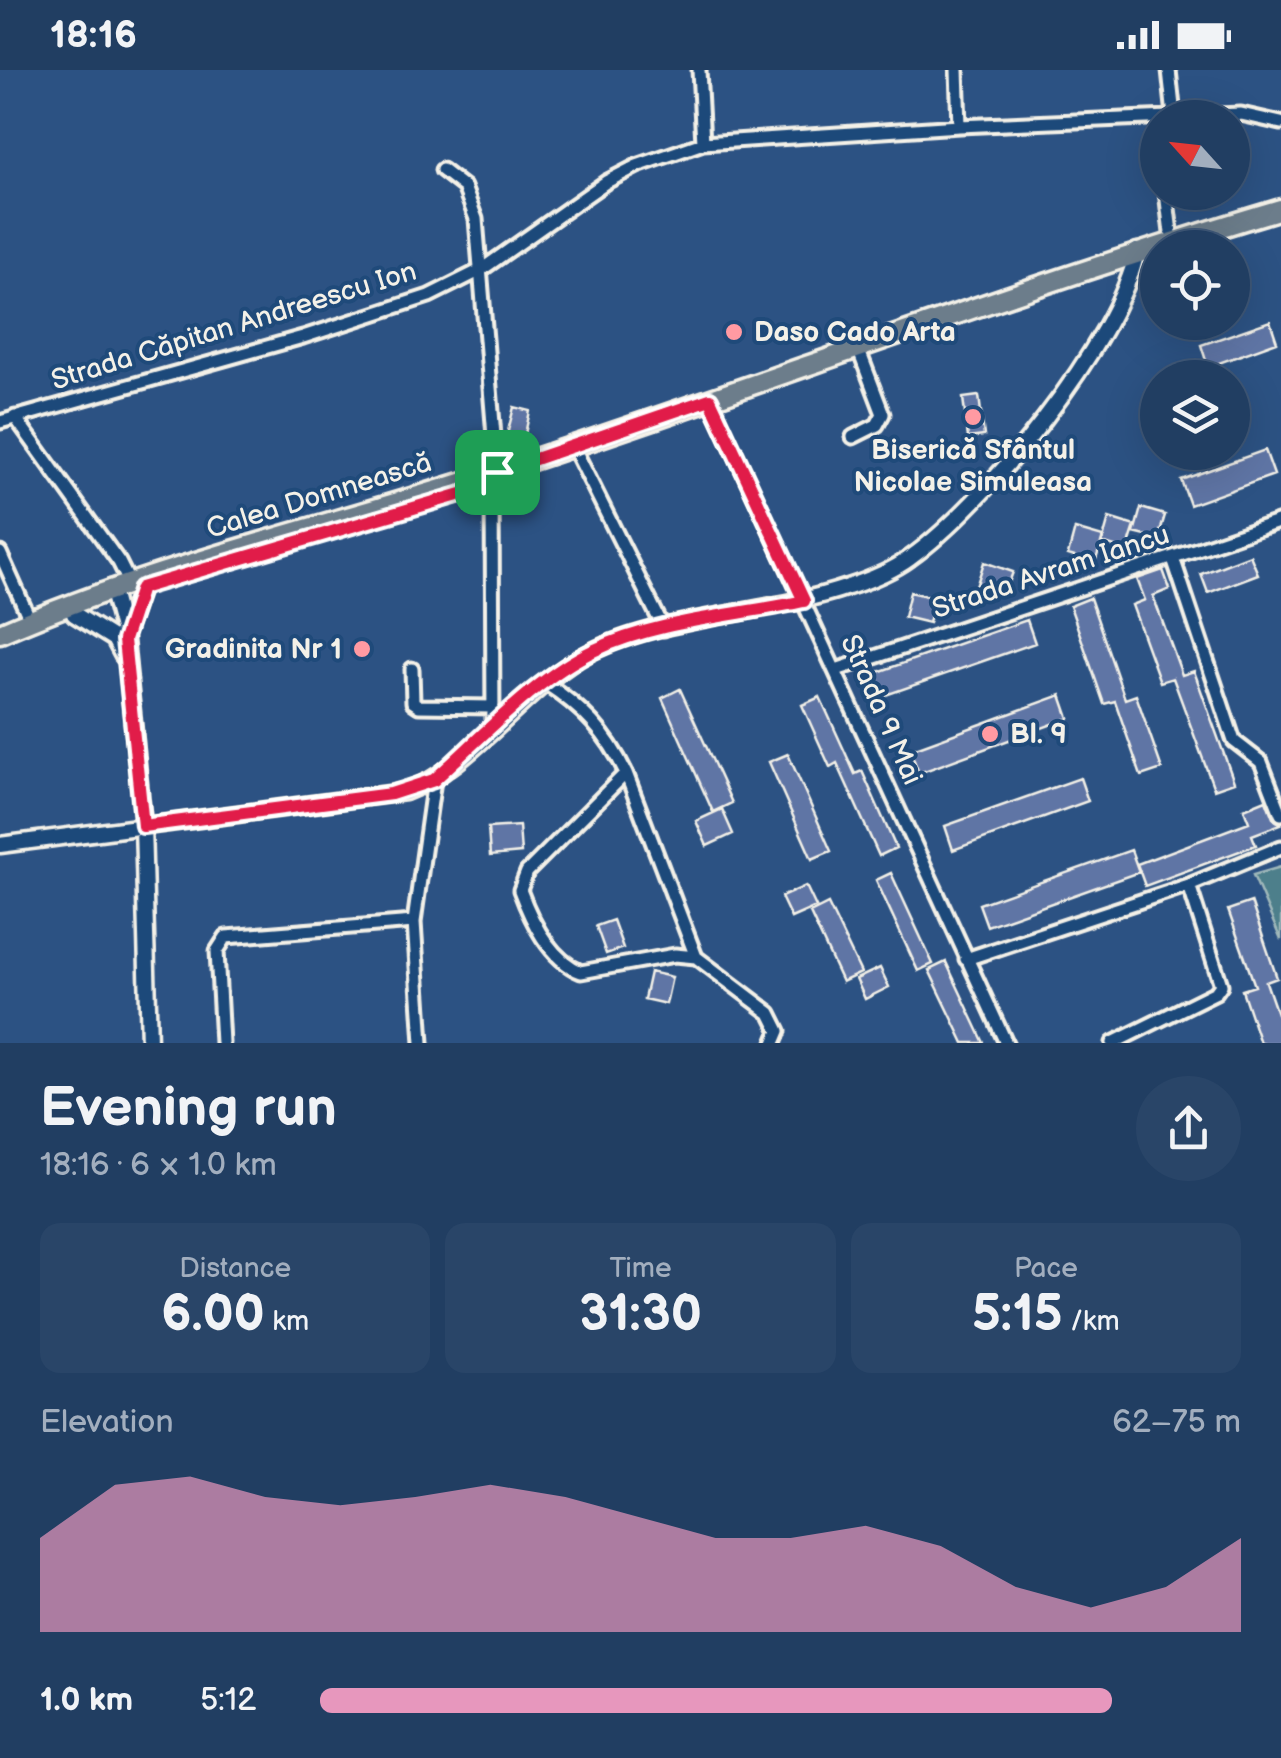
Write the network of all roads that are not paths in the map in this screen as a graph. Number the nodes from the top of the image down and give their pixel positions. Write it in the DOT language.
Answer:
graph roads {
  1 [pos="699,70"];
  2 [pos="957,70"];
  3 [pos="1168,70"];
  4 [pos="1172,100"];
  5 [pos="1250,116"];
  6 [pos="1140,123"];
  7 [pos="1281,124"];
  8 [pos="959,126"];
  9 [pos="703,143"];
  10 [pos="442,170"];
  11 [pos="1281,208"];
  12 [pos="1281,219"];
  13 [pos="1219,230"];
  14 [pos="1236,230"];
  15 [pos="1140,256"];
  16 [pos="1135,257"];
  17 [pos="1140,257"];
  18 [pos="482,270"];
  19 [pos="860,356"];
  20 [pos="712,404"];
  21 [pos="14,418"];
  22 [pos="0,422"];
  23 [pos="853,437"];
  24 [pos="576,451"];
  25 [pos="494,478"];
  26 [pos="1281,521"];
  27 [pos="0,553"];
  28 [pos="1173,558"];
  29 [pos="139,586"];
  30 [pos="112,593"];
  31 [pos="804,601"];
  32 [pos="74,614"];
  33 [pos="32,626"];
  34 [pos="664,629"];
  35 [pos="0,634"];
  36 [pos="124,640"];
  37 [pos="0,646"];
  38 [pos="127,666"];
  39 [pos="412,669"];
  40 [pos="836,670"];
  41 [pos="545,684"];
  42 [pos="493,708"];
  43 [pos="493,727"];
  44 [pos="626,772"];
  45 [pos="434,780"];
  46 [pos="1281,814"];
  47 [pos="143,826"];
  48 [pos="0,845"];
  49 [pos="1281,847"];
  50 [pos="1190,884"];
  51 [pos="414,922"];
  52 [pos="696,957"];
  53 [pos="966,959"];
  54 [pos="149,1043"];
  55 [pos="222,1043"];
  56 [pos="422,1043"];
  57 [pos="774,1043"];
  58 [pos="1006,1043"];
  59 [pos="1113,1043"];
  1 -- 9 [label="street"];
  2 -- 8 [label="street"];
  3 -- 4 [label="street"];
  5 -- 7 [label="street, Strada Căpitan Andreescu Ion"];
  6 -- 8 [label="street, Strada Căpitan Andreescu Ion"];
  8 -- 9 [label="street, Strada Căpitan Andreescu Ion"];
  9 -- 18 [label="street, Strada Căpitan Andreescu Ion"];
  10 -- 18 [label="street"];
  11 -- 13 [label="main road, Calea Domnească"];
  12 -- 14 [label="main road, Calea Domnească"];
  15 -- 16 [label="main road, Calea Domnească"];
  16 -- 17 [label="main road, Calea Domnească"];
  16 -- 19 [label="main road, Calea Domnească"];
  16 -- 20 [label="main road, Calea Domnească"];
  16 -- 31 [label="street"];
  18 -- 21 [label="street, Strada Căpitan Andreescu Ion"];
  18 -- 25 [label="street"];
  19 -- 20 [label="main road, Calea Domnească"];
  19 -- 23 [label="street"];
  20 -- 24 [label="main road, Calea Domnească"];
  20 -- 31 [label="street, Strada 9 Mai"];
  21 -- 22 [label="street, Strada Căpitan Andreescu Ion"];
  21 -- 29 [label="street"];
  24 -- 25 [label="main road, Calea Domnească"];
  24 -- 34 [label="street"];
  25 -- 29 [label="main road, Calea Domnească"];
  25 -- 42 [label="street"];
  26 -- 28 [label="street, Strada Avram Iancu"];
  27 -- 33 [label="street"];
  28 -- 40 [label="street, Strada Avram Iancu"];
  28 -- 46 [label="street"];
  29 -- 30 [label="main road, Calea Domnească"];
  29 -- 36 [label="street"];
  30 -- 32 [label="main road"];
  30 -- 33 [label="main road, Calea Domnească"];
  30 -- 36 [label="street"];
  31 -- 34 [label="street"];
  31 -- 40 [label="street, Strada 9 Mai"];
  32 -- 33 [label="main road"];
  32 -- 38 [label="street"];
  33 -- 35 [label="main road, Calea Domnească"];
  33 -- 37 [label="main road, Calea Domnească"];
  34 -- 41 [label="street"];
  36 -- 38 [label="street"];
  38 -- 47 [label="street"];
  39 -- 42 [label="street"];
  40 -- 53 [label="street, Strada 9 Mai"];
  41 -- 43 [label="street"];
  41 -- 44 [label="street"];
  42 -- 43 [label="street"];
  43 -- 45 [label="street"];
  44 -- 52 [label="street"];
  44 -- 52 [label="street"];
  45 -- 47 [label="street"];
  45 -- 51 [label="street"];
  47 -- 48 [label="street"];
  47 -- 54 [label="street"];
  49 -- 50 [label="street"];
  50 -- 53 [label="street"];
  50 -- 59 [label="street"];
  51 -- 55 [label="street"];
  51 -- 56 [label="street"];
  52 -- 57 [label="street"];
  53 -- 58 [label="street, Strada 9 Mai"];
}
